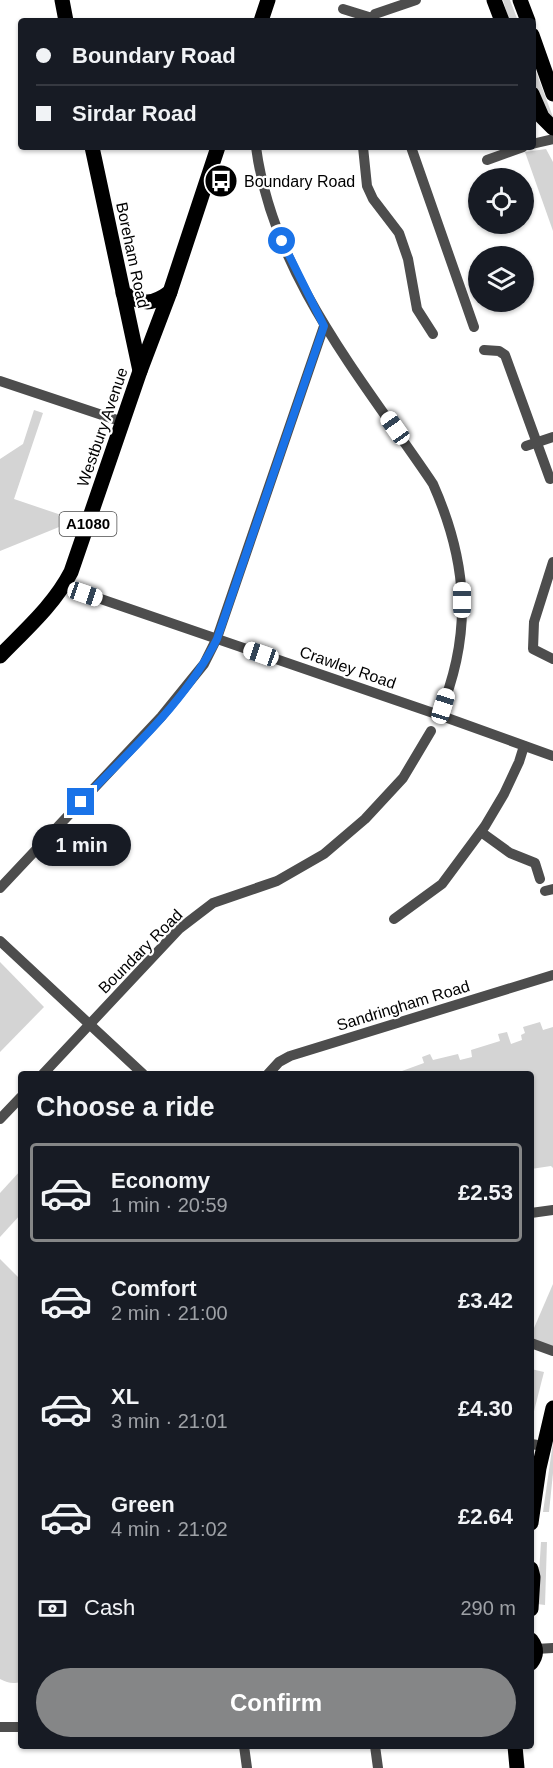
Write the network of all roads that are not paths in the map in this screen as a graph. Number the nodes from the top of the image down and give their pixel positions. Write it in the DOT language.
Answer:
graph roads {
  1 [pos="62,0"];
  2 [pos="268,0"];
  3 [pos="416,0"];
  4 [pos="494,0"];
  5 [pos="520,0"];
  6 [pos="343,9"];
  7 [pos="65,18"];
  8 [pos="262,18"];
  9 [pos="368,18"];
  10 [pos="372,18"];
  11 [pos="501,18"];
  12 [pos="527,18"];
  13 [pos="536,46"];
  14 [pos="553,94"];
  15 [pos="536,103"];
  16 [pos="553,128"];
  17 [pos="553,139"];
  18 [pos="536,143"];
  19 [pos="93,150"];
  20 [pos="217,150"];
  21 [pos="257,150"];
  22 [pos="363,150"];
  23 [pos="412,150"];
  24 [pos="515,150"];
  25 [pos="487,160"];
  26 [pos="170,292"];
  27 [pos="123,293"];
  28 [pos="324,326"];
  29 [pos="474,327"];
  30 [pos="433,334"];
  31 [pos="484,351"];
  32 [pos="140,371"];
  33 [pos="0,381"];
  34 [pos="123,422"];
  35 [pos="553,437"];
  36 [pos="537,443"];
  37 [pos="526,446"];
  38 [pos="550,479"];
  39 [pos="553,562"];
  40 [pos="63,586"];
  41 [pos="217,639"];
  42 [pos="0,656"];
  43 [pos="553,659"];
  44 [pos="440,715"];
  45 [pos="431,731"];
  46 [pos="524,746"];
  47 [pos="553,756"];
  48 [pos="481,832"];
  49 [pos="540,879"];
  50 [pos="0,888"];
  51 [pos="394,919"];
  52 [pos="0,941"];
  53 [pos="553,975"];
  54 [pos="89,1025"];
  55 [pos="46,1071"];
  56 [pos="139,1071"];
  57 [pos="271,1071"];
  58 [pos="18,1100"];
  59 [pos="0,1119"];
  60 [pos="553,1210"];
  61 [pos="534,1213"];
  62 [pos="534,1343"];
  63 [pos="553,1351"];
  64 [pos="553,1408"];
  65 [pos="538,1445"];
  66 [pos="534,1490"];
  67 [pos="553,1648"];
  68 [pos="534,1651"];
  69 [pos="0,1727"];
  70 [pos="18,1727"];
  71 [pos="244,1749"];
  72 [pos="375,1749"];
  73 [pos="515,1749"];
  74 [pos="526,1749"];
  75 [pos="247,1768"];
  76 [pos="378,1768"];
  77 [pos="517,1768"];
  78 [pos="524,1768"];
  1 -- 7 [label="main road"];
  2 -- 8 [label="main road"];
  3 -- 10 [label="street"];
  4 -- 11 [label="main road"];
  5 -- 12 [label="main road"];
  6 -- 9 [label="street"];
  13 -- 14 [label="main road"];
  15 -- 16 [label="main road"];
  17 -- 18 [label="street"];
  19 -- 27 [label="main road, Boreham Road"];
  20 -- 26 [label="main road, Westbury Avenue / A1080"];
  21 -- 28 [label="street"];
  22 -- 30 [label="street"];
  23 -- 29 [label="street"];
  24 -- 25 [label="street"];
  26 -- 27 [label="main road"];
  26 -- 32 [label="main road, Westbury Avenue / A1080"];
  27 -- 32 [label="main road, Boreham Road"];
  28 -- 41 [label="street"];
  28 -- 44 [label="street"];
  31 -- 36 [label="street"];
  32 -- 34 [label="main road, Westbury Avenue / A1080"];
  33 -- 34 [label="street"];
  34 -- 40 [label="main road, Westbury Avenue / A1080"];
  35 -- 36 [label="street"];
  36 -- 37 [label="street"];
  36 -- 38 [label="street"];
  39 -- 43 [label="street"];
  40 -- 41 [label="street, Crawley Road"];
  40 -- 42 [label="main road, Westbury Avenue / A1080"];
  41 -- 44 [label="street, Crawley Road"];
  41 -- 50 [label="street"];
  44 -- 46 [label="street, Crawley Road"];
  45 -- 54 [label="street, Boundary Road"];
  46 -- 47 [label="street, Crawley Road"];
  46 -- 48 [label="street"];
  48 -- 49 [label="street"];
  48 -- 51 [label="street"];
  52 -- 54 [label="street"];
  53 -- 57 [label="street, Sandringham Road"];
  54 -- 55 [label="street, Boundary Road"];
  54 -- 56 [label="street"];
  58 -- 59 [label="street"];
  60 -- 61 [label="street"];
  62 -- 63 [label="street"];
  64 -- 65 [label="main road"];
  65 -- 66 [label="main road"];
  67 -- 68 [label="street"];
  69 -- 70 [label="street"];
  71 -- 75 [label="street"];
  72 -- 76 [label="street"];
  73 -- 77 [label="main road"];
  74 -- 78 [label="main road"];
}
